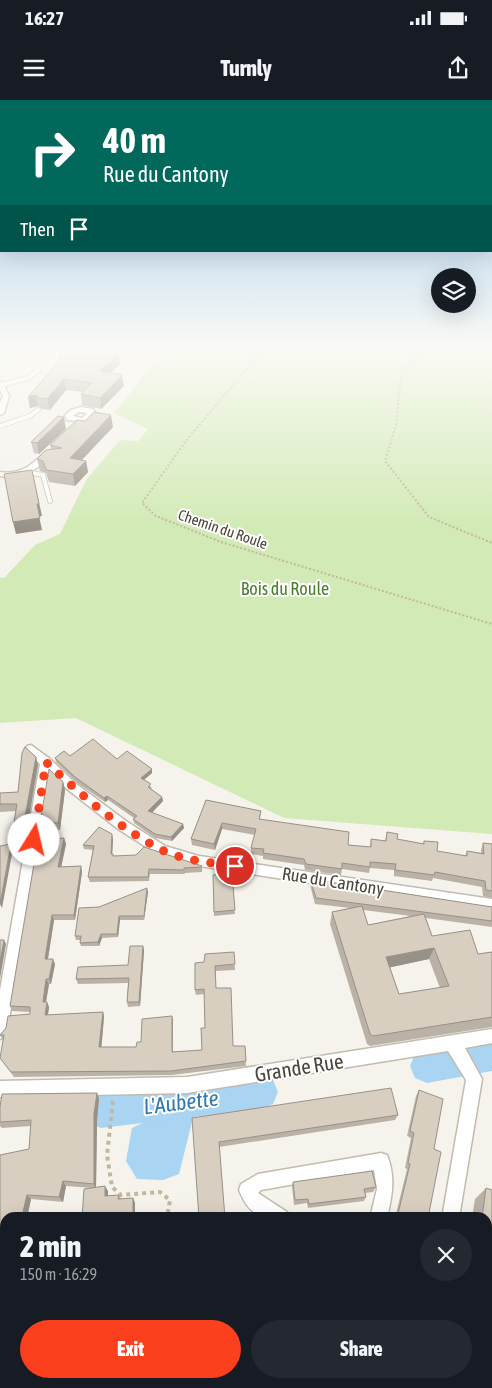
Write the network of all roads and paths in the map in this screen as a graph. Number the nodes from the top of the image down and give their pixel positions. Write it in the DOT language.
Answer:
graph roads {
  1 [pos="215,407"];
  2 [pos="398,407"];
  3 [pos="38,410"];
  4 [pos="83,420"];
  5 [pos="0,426"];
  6 [pos="64,439"];
  7 [pos="57,445"];
  8 [pos="27,472"];
  9 [pos="0,474"];
  10 [pos="50,501"];
  11 [pos="492,543"];
  12 [pos="492,624"];
  13 [pos="31,749"];
  14 [pos="46,762"];
  15 [pos="492,905"];
  16 [pos="0,1032"];
  17 [pos="492,1036"];
  18 [pos="454,1047"];
  19 [pos="110,1086"];
  20 [pos="0,1089"];
  21 [pos="168,1212"];
  22 [pos="271,1212"];
  23 [pos="379,1212"];
  24 [pos="451,1212"];
  1 -- 12 [label="path, Chemin du Roule"];
  2 -- 11 [label="path"];
  3 -- 5 [label="lane"];
  4 -- 6 [label="street"];
  7 -- 8 [label="street"];
  8 -- 9 [label="street"];
  8 -- 10 [label="lane"];
  13 -- 14 [label="street, Rue du Cantony"];
  14 -- 15 [label="street, Rue du Cantony"];
  14 -- 16 [label="street"];
  17 -- 18 [label="street, Grande Rue"];
  18 -- 19 [label="street, Grande Rue"];
  18 -- 24 [label="street"];
  19 -- 20 [label="street, Grande Rue"];
  19 -- 21 [label="path"];
  22 -- 23 [label="street"];
}
